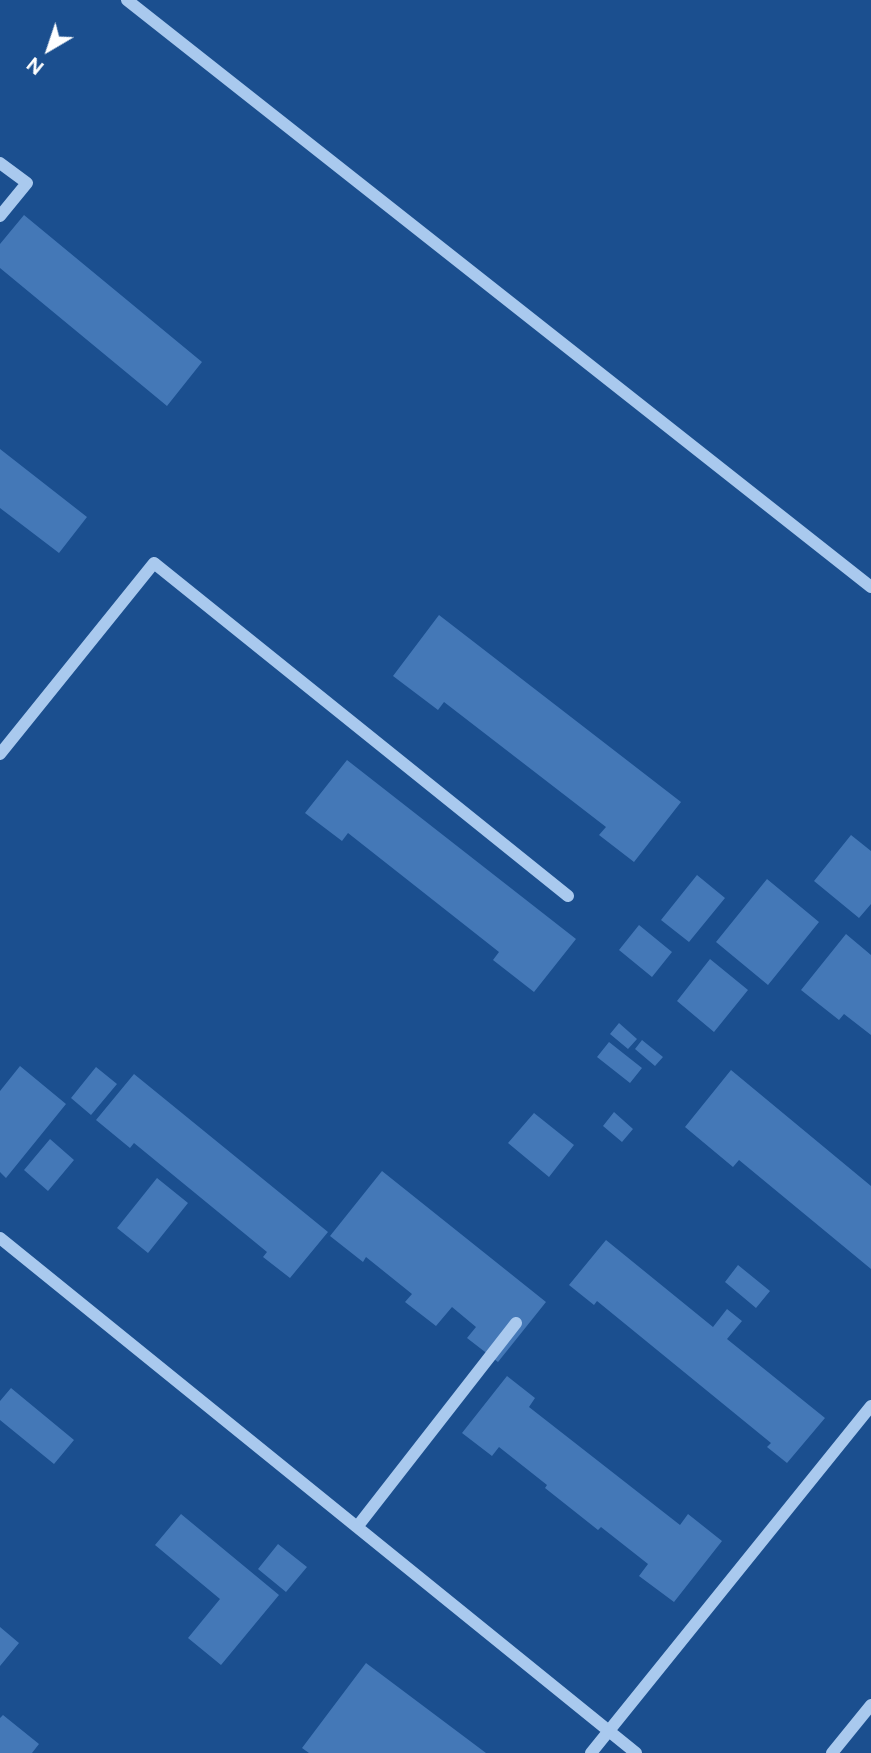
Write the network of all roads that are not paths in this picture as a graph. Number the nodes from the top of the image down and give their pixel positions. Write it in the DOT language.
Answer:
graph roads {
  1 [pos="127,0"];
  2 [pos="0,163"];
  3 [pos="0,216"];
  4 [pos="871,587"];
  5 [pos="0,754"];
  6 [pos="568,896"];
  7 [pos="0,1238"];
  8 [pos="516,1323"];
  9 [pos="871,1406"];
  10 [pos="357,1527"];
  11 [pos="871,1705"];
  12 [pos="609,1731"];
  13 [pos="591,1753"];
  14 [pos="636,1753"];
  15 [pos="832,1753"];
  1 -- 4 [label="street"];
  2 -- 3 [label="street"];
  5 -- 6 [label="street"];
  7 -- 10 [label="street"];
  8 -- 10 [label="street"];
  9 -- 12 [label="street"];
  10 -- 12 [label="street"];
  11 -- 15 [label="street"];
  12 -- 13 [label="street"];
  12 -- 14 [label="street"];
}
